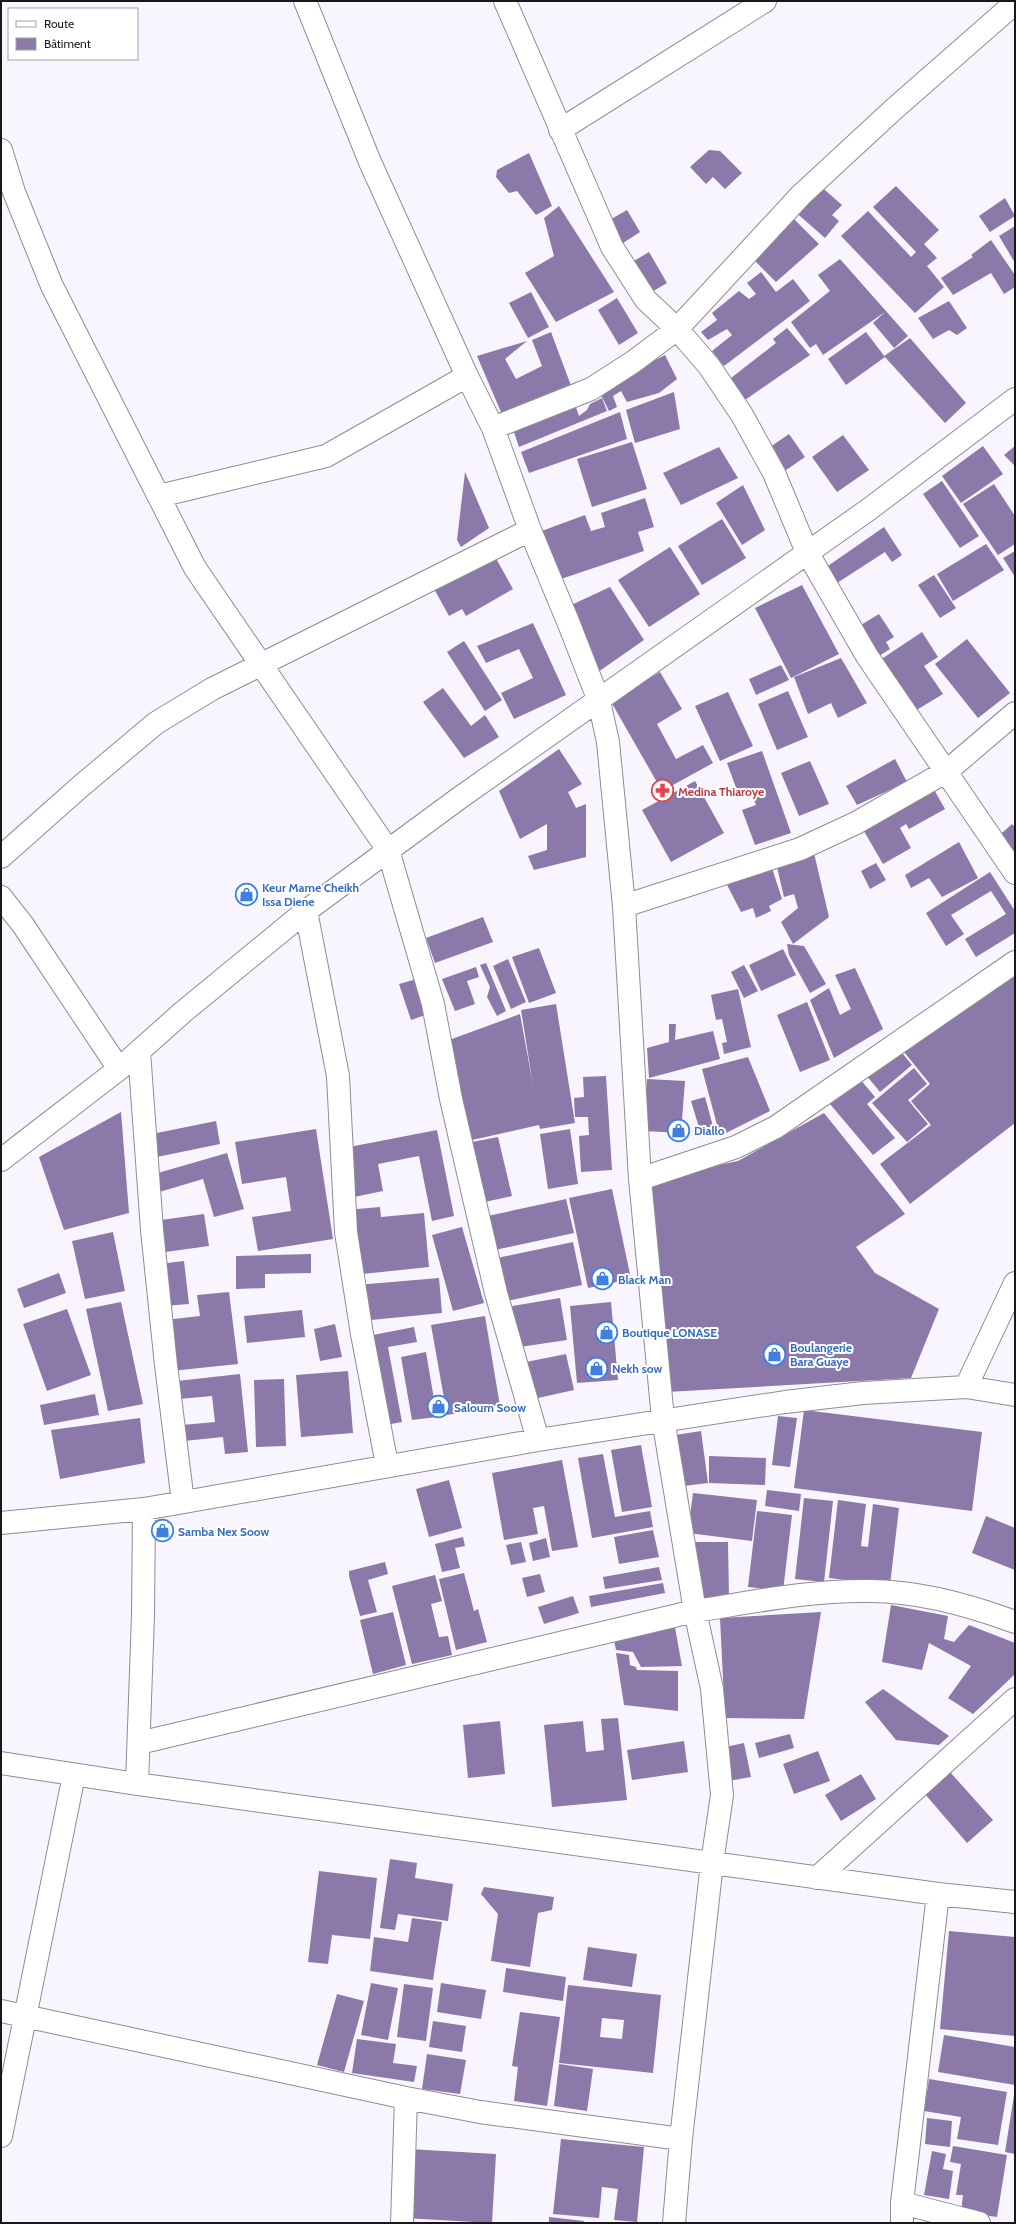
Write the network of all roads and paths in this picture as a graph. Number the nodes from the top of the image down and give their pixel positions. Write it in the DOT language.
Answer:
graph roads {
  1 [pos="305,1"];
  2 [pos="505,1"];
  3 [pos="765,1"];
  4 [pos="1015,3"];
  5 [pos="560,130"];
  6 [pos="1,150"];
  7 [pos="677,328"];
  8 [pos="467,376"];
  9 [pos="1015,399"];
  10 [pos="493,428"];
  11 [pos="159,496"];
  12 [pos="530,530"];
  13 [pos="807,552"];
  14 [pos="262,665"];
  15 [pos="599,701"];
  16 [pos="1015,713"];
  17 [pos="947,772"];
  18 [pos="388,850"];
  19 [pos="1,858"];
  20 [pos="1015,873"];
  21 [pos="1,897"];
  22 [pos="624,906"];
  23 [pos="306,911"];
  24 [pos="1015,962"];
  25 [pos="139,1051"];
  26 [pos="118,1070"];
  27 [pos="1,1160"];
  28 [pos="640,1179"];
  29 [pos="1015,1283"];
  30 [pos="966,1387"];
  31 [pos="1015,1395"];
  32 [pos="663,1419"];
  33 [pos="538,1440"];
  34 [pos="387,1465"];
  35 [pos="183,1502"];
  36 [pos="144,1509"];
  37 [pos="1,1523"];
  38 [pos="696,1611"];
  39 [pos="1015,1622"];
  40 [pos="1015,1699"];
  41 [pos="139,1742"];
  42 [pos="1,1763"];
  43 [pos="74,1775"];
  44 [pos="137,1784"];
  45 [pos="712,1863"];
  46 [pos="817,1878"];
  47 [pos="938,1894"];
  48 [pos="1015,1902"];
  49 [pos="1,2011"];
  50 [pos="25,2015"];
  51 [pos="406,2098"];
  52 [pos="1,2136"];
  53 [pos="681,2139"];
  54 [pos="902,2213"];
  55 [pos="402,2223"];
  56 [pos="674,2223"];
  57 [pos="980,2223"];
  1 -- 8 [label="street"];
  2 -- 5 [label="street"];
  3 -- 5 [label="street"];
  4 -- 7 [label="street"];
  5 -- 7 [label="street"];
  6 -- 11 [label="street"];
  7 -- 10 [label="street"];
  7 -- 13 [label="street"];
  8 -- 10 [label="street"];
  8 -- 11 [label="street"];
  9 -- 13 [label="street"];
  10 -- 12 [label="street"];
  11 -- 14 [label="street"];
  12 -- 14 [label="street"];
  12 -- 15 [label="street"];
  13 -- 15 [label="street"];
  13 -- 17 [label="street"];
  14 -- 18 [label="street"];
  14 -- 19 [label="street"];
  15 -- 18 [label="street"];
  15 -- 22 [label="street"];
  16 -- 17 [label="street"];
  17 -- 20 [label="street"];
  17 -- 22 [label="street"];
  18 -- 23 [label="street"];
  18 -- 33 [label="street"];
  21 -- 26 [label="street"];
  22 -- 28 [label="street"];
  23 -- 25 [label="street"];
  23 -- 34 [label="street"];
  24 -- 28 [label="street"];
  25 -- 26 [label="street"];
  25 -- 35 [label="street"];
  26 -- 27 [label="street"];
  28 -- 32 [label="street"];
  29 -- 30 [label="street"];
  30 -- 31 [label="street"];
  30 -- 32 [label="street"];
  32 -- 33 [label="street"];
  32 -- 38 [label="street"];
  33 -- 34 [label="street"];
  34 -- 35 [label="street"];
  35 -- 36 [label="street"];
  36 -- 37 [label="street"];
  36 -- 41 [label="street"];
  38 -- 39 [label="street"];
  38 -- 41 [label="street"];
  38 -- 45 [label="street"];
  40 -- 46 [label="street"];
  41 -- 44 [label="street"];
  42 -- 43 [label="street"];
  43 -- 44 [label="street"];
  43 -- 50 [label="street"];
  44 -- 45 [label="street"];
  45 -- 46 [label="street"];
  45 -- 53 [label="street"];
  46 -- 47 [label="street"];
  47 -- 48 [label="street"];
  47 -- 54 [label="street"];
  49 -- 50 [label="street"];
  50 -- 51 [label="street"];
  50 -- 52 [label="street"];
  51 -- 53 [label="street"];
  51 -- 55 [label="street"];
  53 -- 56 [label="street"];
  54 -- 57 [label="street"];
}
